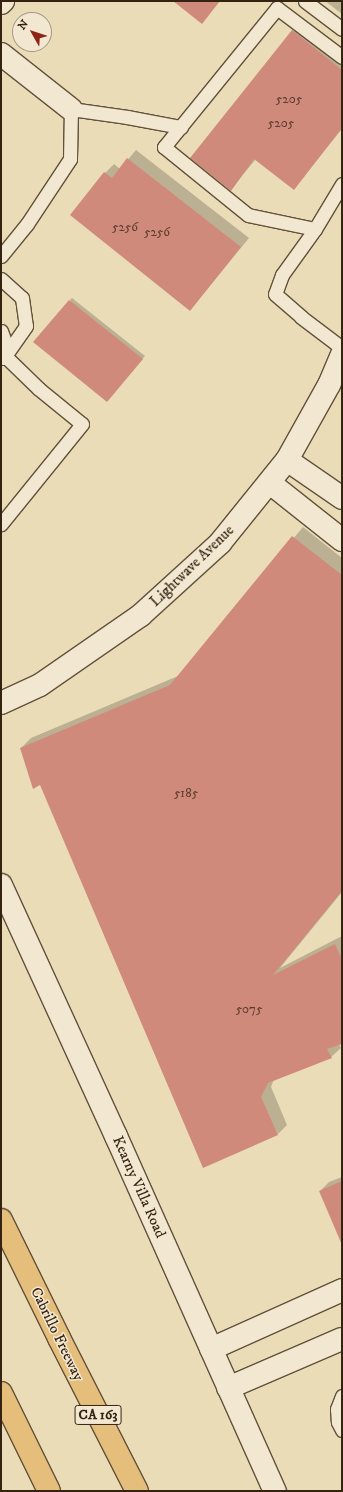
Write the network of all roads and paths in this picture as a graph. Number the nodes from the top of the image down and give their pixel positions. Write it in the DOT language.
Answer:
graph roads {
  1 [pos="305,1"];
  2 [pos="342,29"];
  3 [pos="1,54"];
  4 [pos="342,57"];
  5 [pos="71,109"];
  6 [pos="181,127"];
  7 [pos="342,184"];
  8 [pos="315,228"];
  9 [pos="1,256"];
  10 [pos="1,279"];
  11 [pos="1,331"];
  12 [pos="342,348"];
  13 [pos="342,355"];
  14 [pos="3,359"];
  15 [pos="287,460"];
  16 [pos="270,483"];
  17 [pos="342,498"];
  18 [pos="1,524"];
  19 [pos="342,540"];
  20 [pos="1,703"];
  21 [pos="1,885"];
  22 [pos="1,1220"];
  23 [pos="342,1290"];
  24 [pos="342,1339"];
  25 [pos="210,1349"];
  26 [pos="228,1388"];
  27 [pos="1,1394"];
  28 [pos="342,1396"];
  29 [pos="342,1430"];
  30 [pos="49,1491"];
  31 [pos="137,1491"];
  32 [pos="275,1491"];
  1 -- 2 [label="lane"];
  3 -- 5 [label="main road"];
  4 -- 6 [label="lane"];
  5 -- 6 [label="lane"];
  5 -- 9 [label="lane"];
  6 -- 8 [label="lane"];
  7 -- 8 [label="lane"];
  8 -- 12 [label="lane"];
  10 -- 14 [label="lane"];
  11 -- 14 [label="lane"];
  13 -- 15 [label="main road, Lightwave Avenue"];
  14 -- 18 [label="lane"];
  15 -- 16 [label="main road, Lightwave Avenue"];
  15 -- 17 [label="main road"];
  16 -- 19 [label="main road"];
  16 -- 20 [label="main road, Lightwave Avenue"];
  21 -- 25 [label="main road, Kearny Villa Road"];
  22 -- 31 [label="highway, Cabrillo Freeway / CA 163"];
  23 -- 25 [label="main road"];
  24 -- 26 [label="main road"];
  25 -- 26 [label="main road, Kearny Villa Road"];
  26 -- 32 [label="main road, Kearny Villa Road"];
  27 -- 30 [label="highway"];
  28 -- 29 [label="lane"];
}
